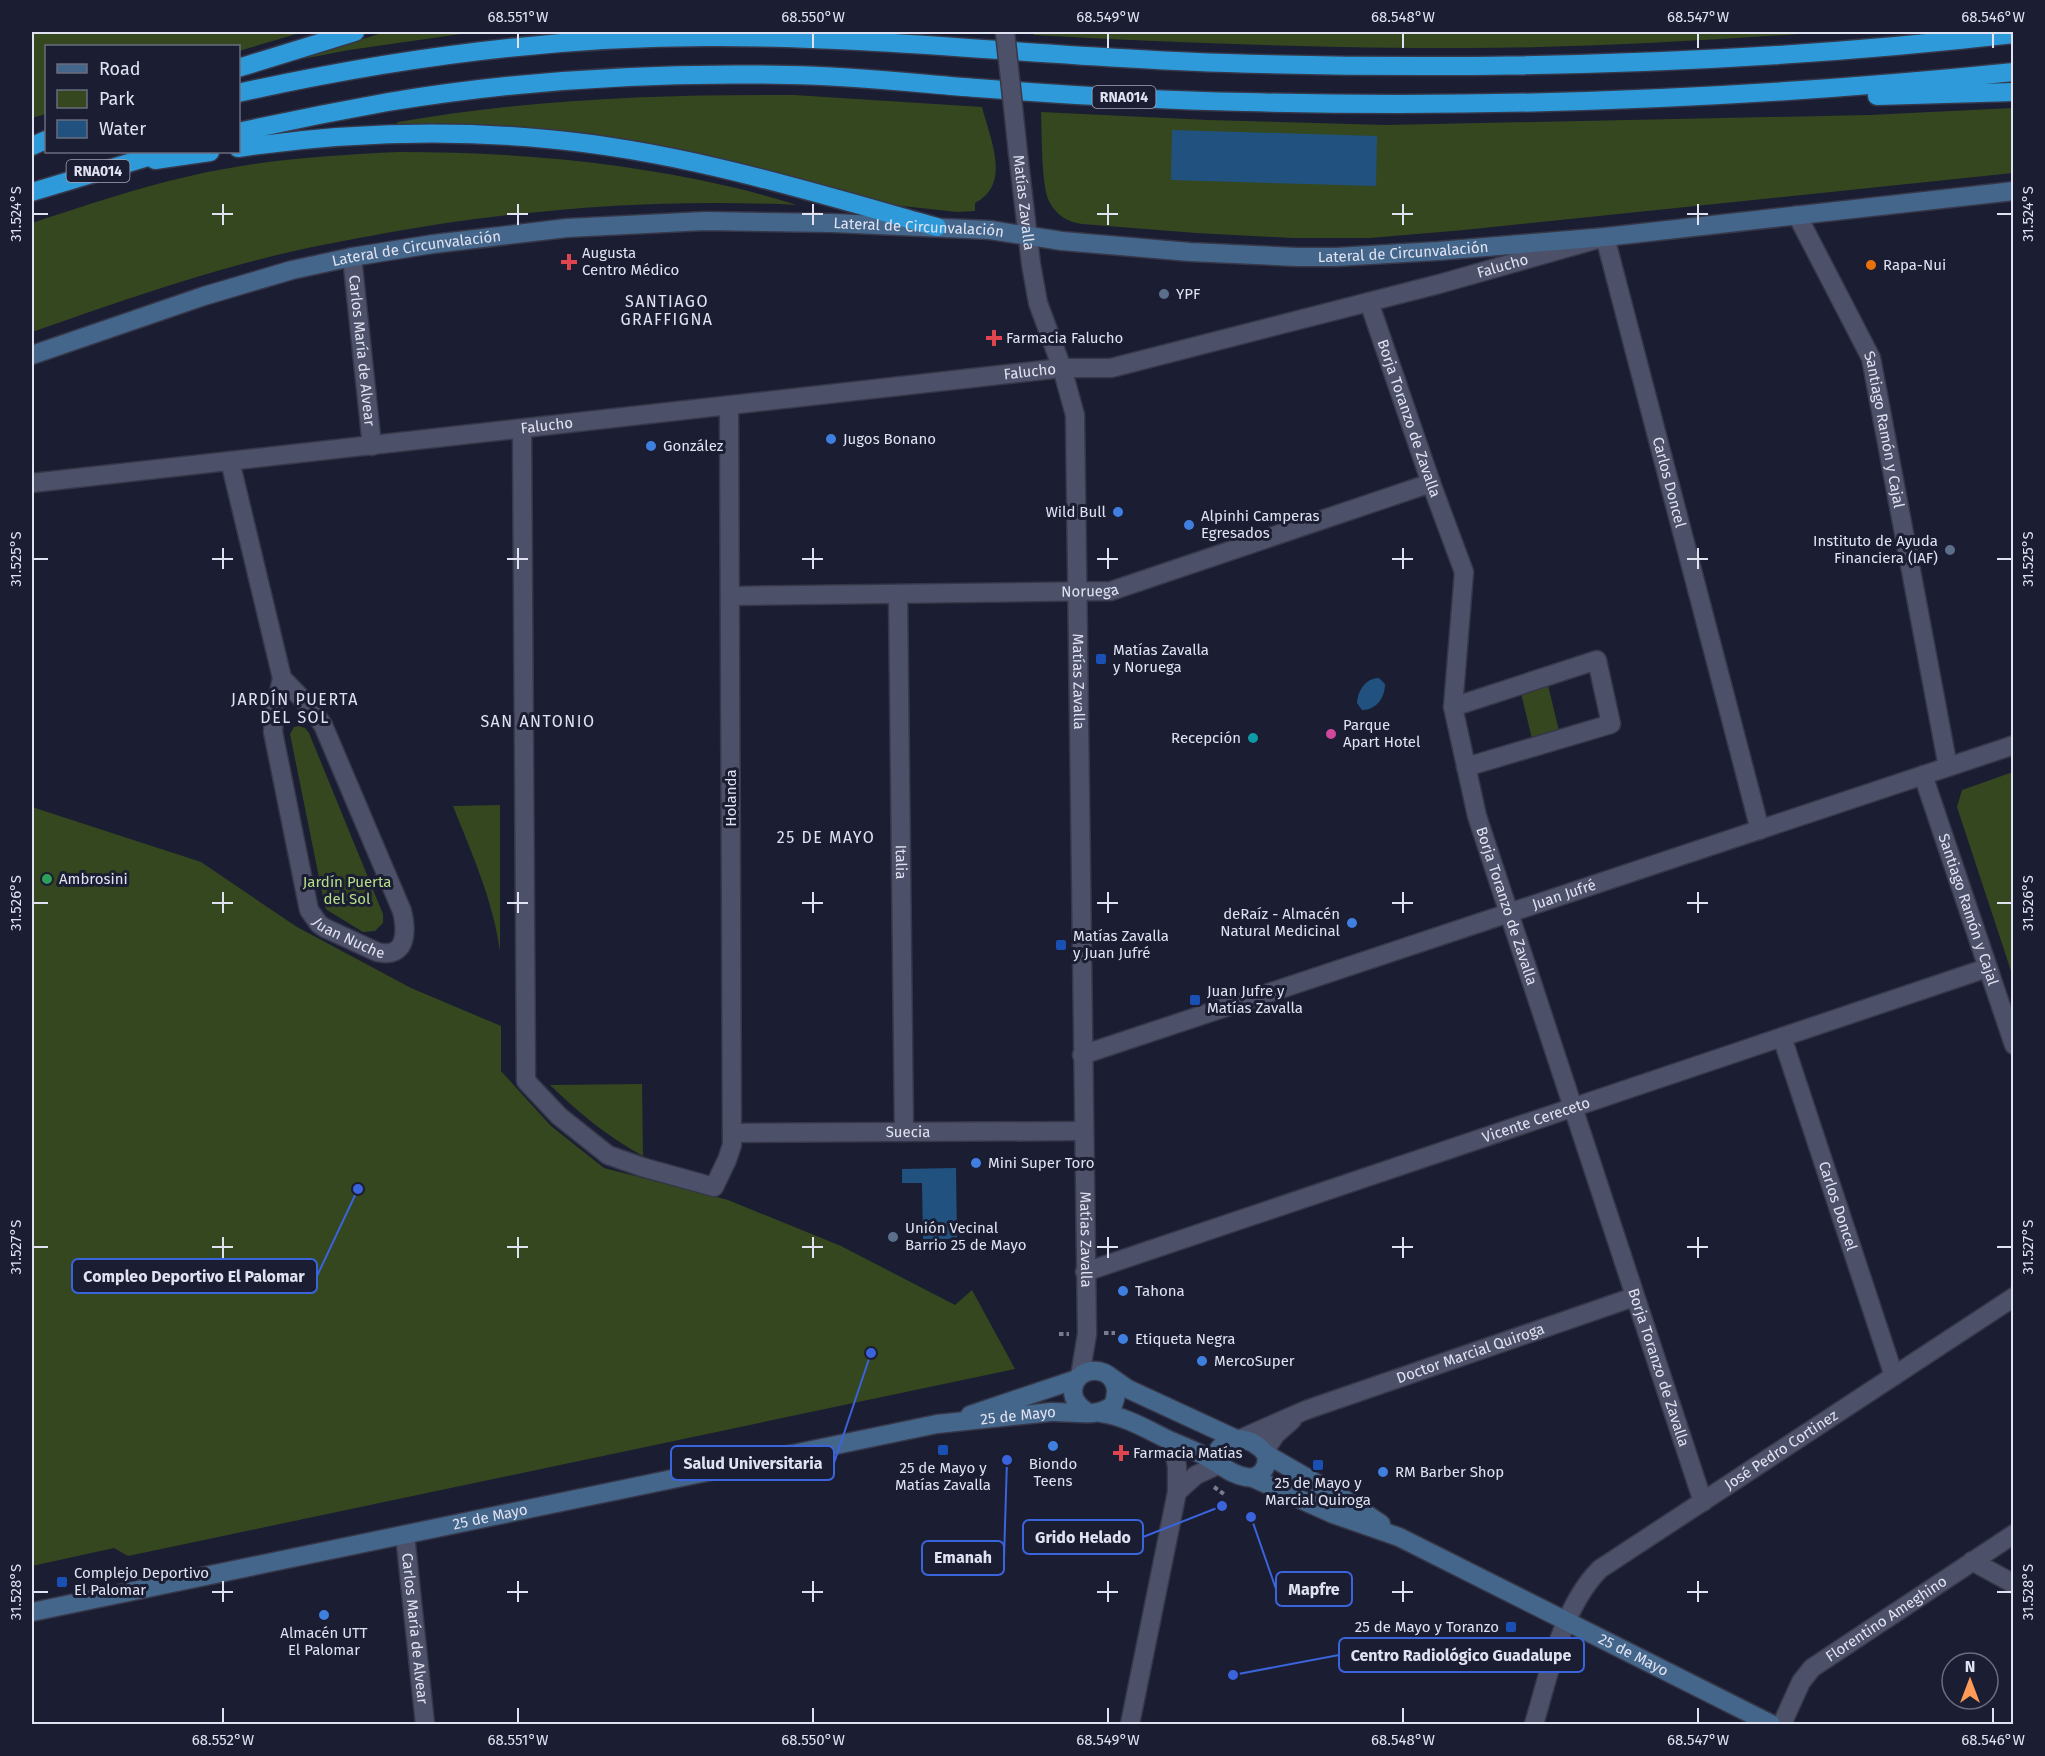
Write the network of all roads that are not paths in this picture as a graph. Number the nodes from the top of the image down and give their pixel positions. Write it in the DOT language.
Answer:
graph roads {
  1 [pos="355,32"];
  2 [pos="1005,32"];
  3 [pos="2013,34"];
  4 [pos="240,67"];
  5 [pos="2013,72"];
  6 [pos="2013,92"];
  7 [pos="240,93"];
  8 [pos="1650,99"];
  9 [pos="240,132"];
  10 [pos="240,148"];
  11 [pos="161,153"];
  12 [pos="203,153"];
  13 [pos="112,167"];
  14 [pos="2013,191"];
  15 [pos="32,192"];
  16 [pos="1797,215"];
  17 [pos="937,227"];
  18 [pos="1028,236"];
  19 [pos="1605,237"];
  20 [pos="352,257"];
  21 [pos="1369,302"];
  22 [pos="32,355"];
  23 [pos="1062,368"];
  24 [pos="729,406"];
  25 [pos="522,429"];
  26 [pos="372,446"];
  27 [pos="230,461"];
  28 [pos="32,483"];
  29 [pos="1431,483"];
  30 [pos="1077,592"];
  31 [pos="898,594"];
  32 [pos="730,596"];
  33 [pos="282,678"];
  34 [pos="1453,707"];
  35 [pos="2013,745"];
  36 [pos="1466,767"];
  37 [pos="1948,767"];
  38 [pos="1923,776"];
  39 [pos="1760,830"];
  40 [pos="1508,913"];
  41 [pos="1988,968"];
  42 [pos="1782,1037"];
  43 [pos="2013,1045"];
  44 [pos="1083,1055"];
  45 [pos="1572,1108"];
  46 [pos="1083,1131"];
  47 [pos="732,1132"];
  48 [pos="904,1132"];
  49 [pos="1085,1272"];
  50 [pos="1634,1297"];
  51 [pos="2013,1297"];
  52 [pos="1087,1340"];
  53 [pos="1107,1375"];
  54 [pos="1894,1376"];
  55 [pos="1079,1378"];
  56 [pos="1306,1410"];
  57 [pos="1095,1413"];
  58 [pos="948,1422"];
  59 [pos="1237,1438"];
  60 [pos="1173,1442"];
  61 [pos="1265,1453"];
  62 [pos="1217,1463"];
  63 [pos="1253,1478"];
  64 [pos="1177,1492"];
  65 [pos="1702,1502"];
  66 [pos="2013,1534"];
  67 [pos="405,1535"];
  68 [pos="1399,1537"];
  69 [pos="1972,1561"];
  70 [pos="2013,1584"];
  71 [pos="32,1612"];
  72 [pos="1567,1622"];
  73 [pos="425,1725"];
  74 [pos="1130,1725"];
  75 [pos="1534,1725"];
  76 [pos="1772,1725"];
  77 [pos="1782,1725"];
  1 -- 4 [label="highway"];
  2 -- 18 [label="street, Matías Zavalla, bridge"];
  3 -- 7 [label="highway"];
  5 -- 8 [label="highway, RNA014"];
  6 -- 8 [label="highway"];
  8 -- 9 [label="highway, RNA014"];
  10 -- 17 [label="highway"];
  11 -- 13 [label="highway, RNA014"];
  12 -- 13 [label="highway"];
  13 -- 15 [label="highway, RNA014"];
  14 -- 16 [label="street, Falucho"];
  16 -- 19 [label="street, Falucho"];
  16 -- 37 [label="street, Santiago Ramón y Cajal"];
  17 -- 18 [label="street, Lateral de Circunvalación"];
  17 -- 20 [label="street, Lateral de Circunvalación"];
  18 -- 19 [label="street, Lateral de Circunvalación"];
  18 -- 23 [label="street, Matías Zavalla"];
  19 -- 21 [label="street, Falucho"];
  19 -- 39 [label="street, Carlos Doncel"];
  20 -- 22 [label="street, Lateral de Circunvalación"];
  20 -- 26 [label="street, Carlos María de Alvear"];
  21 -- 23 [label="street, Falucho"];
  21 -- 29 [label="street, Borja Toranzo de Zavalla"];
  23 -- 24 [label="street, Falucho"];
  23 -- 30 [label="street, Matías Zavalla"];
  24 -- 25 [label="street, Falucho"];
  24 -- 32 [label="street, Holanda"];
  25 -- 26 [label="street, Falucho"];
  25 -- 47 [label="street, Holanda"];
  26 -- 27 [label="street, Falucho"];
  27 -- 28 [label="street, Falucho"];
  27 -- 33 [label="street, Juan Nuche"];
  29 -- 30 [label="street, Noruega"];
  29 -- 34 [label="street, Borja Toranzo de Zavalla"];
  30 -- 31 [label="street, Noruega"];
  30 -- 44 [label="street, Matías Zavalla"];
  31 -- 32 [label="street, Noruega"];
  31 -- 48 [label="street, Italia"];
  32 -- 47 [label="street, Holanda"];
  33 -- 33 [label="street, Juan Nuche"];
  34 -- 36 [label="street, Borja Toranzo de Zavalla"];
  34 -- 36 [label="street"];
  35 -- 37 [label="street, Juan Jufré"];
  36 -- 40 [label="street, Borja Toranzo de Zavalla"];
  37 -- 38 [label="street, Juan Jufré"];
  38 -- 39 [label="street, Juan Jufré"];
  38 -- 41 [label="street, Santiago Ramón y Cajal"];
  39 -- 40 [label="street, Juan Jufré"];
  40 -- 44 [label="street, Juan Jufré"];
  40 -- 45 [label="street, Borja Toranzo de Zavalla"];
  41 -- 42 [label="street, Vicente Cereceto"];
  41 -- 43 [label="street, Santiago Ramón y Cajal"];
  42 -- 45 [label="street, Vicente Cereceto"];
  42 -- 54 [label="street, Carlos Doncel"];
  44 -- 46 [label="street, Matías Zavalla"];
  45 -- 49 [label="street, Vicente Cereceto"];
  45 -- 50 [label="street, Borja Toranzo de Zavalla"];
  46 -- 48 [label="street, Suecia"];
  46 -- 49 [label="street, Matías Zavalla"];
  47 -- 48 [label="street, Suecia"];
  49 -- 52 [label="street, Matías Zavalla"];
  50 -- 56 [label="street, Doctor Marcial Quiroga"];
  50 -- 65 [label="street, Borja Toranzo de Zavalla"];
  51 -- 54 [label="street, José Pedro Cortinez"];
  52 -- 53 [label="street, Matías Zavalla"];
  52 -- 55 [label="street, Matías Zavalla"];
  53 -- 55 [label="street"];
  53 -- 57 [label="street"];
  53 -- 59 [label="street"];
  54 -- 65 [label="street, José Pedro Cortinez"];
  55 -- 57 [label="street"];
  55 -- 58 [label="street, 25 de Mayo"];
  56 -- 59 [label="street, Doctor Marcial Quiroga"];
  56 -- 61 [label="street, Doctor Marcial Quiroga"];
  57 -- 58 [label="street, 25 de Mayo"];
  57 -- 60 [label="street, 25 de Mayo"];
  58 -- 67 [label="street, 25 de Mayo"];
  59 -- 61 [label="street"];
  59 -- 62 [label="street"];
  60 -- 62 [label="street, 25 de Mayo"];
  60 -- 64 [label="street"];
  61 -- 63 [label="street"];
  61 -- 68 [label="street, 25 de Mayo"];
  62 -- 63 [label="street"];
  62 -- 64 [label="street"];
  63 -- 68 [label="street, 25 de Mayo"];
  64 -- 74 [label="street"];
  65 -- 72 [label="street, José Pedro Cortinez"];
  66 -- 69 [label="street, Florentino Ameghino"];
  67 -- 71 [label="street, 25 de Mayo"];
  67 -- 73 [label="street, Carlos María de Alvear"];
  68 -- 72 [label="street, 25 de Mayo"];
  69 -- 70 [label="street"];
  69 -- 77 [label="street, Florentino Ameghino"];
  72 -- 75 [label="street"];
  72 -- 76 [label="street, 25 de Mayo"];
}
